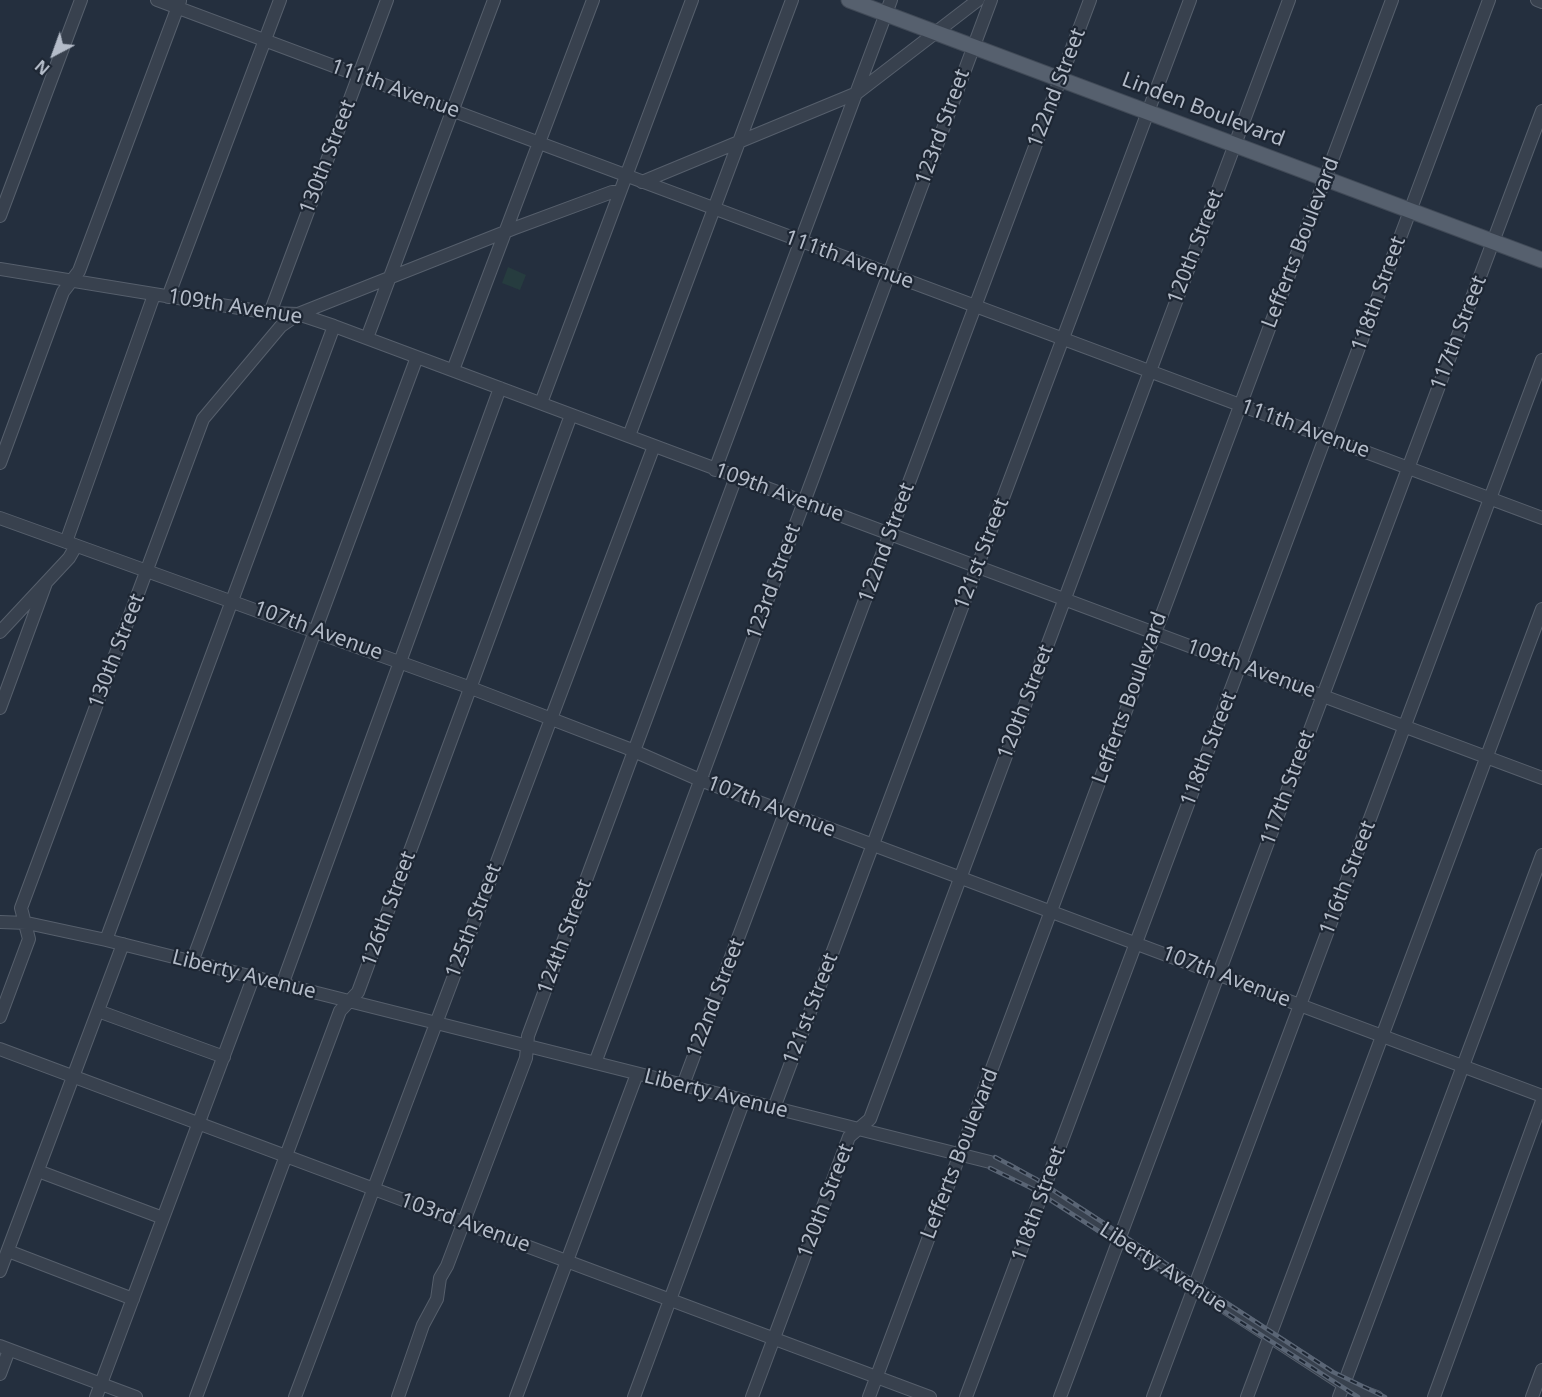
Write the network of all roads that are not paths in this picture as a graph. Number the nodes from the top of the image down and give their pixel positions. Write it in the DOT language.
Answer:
graph roads {
  1 [pos="81,0"];
  2 [pos="157,0"];
  3 [pos="280,0"];
  4 [pos="387,0"];
  5 [pos="494,0"];
  6 [pos="593,0"];
  7 [pos="692,0"];
  8 [pos="792,0"];
  9 [pos="849,0"];
  10 [pos="978,0"];
  11 [pos="991,0"];
  12 [pos="1090,0"];
  13 [pos="1190,0"];
  14 [pos="1289,0"];
  15 [pos="1392,0"];
  16 [pos="1489,0"];
  17 [pos="1537,0"];
  18 [pos="1542,2"];
  19 [pos="179,4"];
  20 [pos="889,7"];
  21 [pos="938,33"];
  22 [pos="265,40"];
  23 [pos="973,46"];
  24 [pos="359,75"];
  25 [pos="1061,79"];
  26 [pos="857,93"];
  27 [pos="453,110"];
  28 [pos="1542,111"];
  29 [pos="1148,112"];
  30 [pos="739,142"];
  31 [pos="540,143"];
  32 [pos="1235,145"];
  33 [pos="626,176"];
  34 [pos="1325,178"];
  35 [pos="642,182"];
  36 [pos="620,192"];
  37 [pos="714,209"];
  38 [pos="1411,210"];
  39 [pos="0,216"];
  40 [pos="506,233"];
  41 [pos="1493,241"];
  42 [pos="802,242"];
  43 [pos="1542,260"];
  44 [pos="0,269"];
  45 [pos="888,274"];
  46 [pos="391,276"];
  47 [pos="72,280"];
  48 [pos="154,295"];
  49 [pos="168,297"];
  50 [pos="974,306"];
  51 [pos="270,313"];
  52 [pos="298,314"];
  53 [pos="334,326"];
  54 [pos="367,338"];
  55 [pos="1062,339"];
  56 [pos="417,357"];
  57 [pos="1542,360"];
  58 [pos="453,370"];
  59 [pos="1150,371"];
  60 [pos="501,388"];
  61 [pos="541,403"];
  62 [pos="1240,405"];
  63 [pos="572,415"];
  64 [pos="629,436"];
  65 [pos="1326,437"];
  66 [pos="654,446"];
  67 [pos="0,463"];
  68 [pos="1408,467"];
  69 [pos="715,470"];
  70 [pos="736,477"];
  71 [pos="1490,498"];
  72 [pos="804,502"];
  73 [pos="0,518"];
  74 [pos="1542,518"];
  75 [pos="890,534"];
  76 [pos="71,544"];
  77 [pos="977,567"];
  78 [pos="148,569"];
  79 [pos="46,583"];
  80 [pos="1065,599"];
  81 [pos="232,600"];
  82 [pos="1542,609"];
  83 [pos="316,631"];
  84 [pos="0,632"];
  85 [pos="1155,633"];
  86 [pos="400,662"];
  87 [pos="1241,664"];
  88 [pos="471,688"];
  89 [pos="1323,695"];
  90 [pos="0,708"];
  91 [pos="551,718"];
  92 [pos="1405,726"];
  93 [pos="634,751"];
  94 [pos="1486,757"];
  95 [pos="1542,778"];
  96 [pos="700,780"];
  97 [pos="786,812"];
  98 [pos="873,845"];
  99 [pos="1542,855"];
  100 [pos="960,878"];
  101 [pos="1051,912"];
  102 [pos="0,922"];
  103 [pos="27,923"];
  104 [pos="106,940"];
  105 [pos="1136,944"];
  106 [pos="123,945"];
  107 [pos="192,962"];
  108 [pos="1218,975"];
  109 [pos="253,978"];
  110 [pos="282,985"];
  111 [pos="349,1001"];
  112 [pos="1300,1005"];
  113 [pos="98,1011"];
  114 [pos="0,1017"];
  115 [pos="436,1024"];
  116 [pos="1382,1035"];
  117 [pos="527,1047"];
  118 [pos="0,1049"];
  119 [pos="224,1057"];
  120 [pos="595,1063"];
  121 [pos="1462,1065"];
  122 [pos="637,1074"];
  123 [pos="74,1077"];
  124 [pos="684,1085"];
  125 [pos="1542,1095"];
  126 [pos="744,1100"];
  127 [pos="1542,1101"];
  128 [pos="774,1108"];
  129 [pos="199,1123"];
  130 [pos="859,1129"];
  131 [pos="960,1154"];
  132 [pos="286,1156"];
  133 [pos="38,1171"];
  134 [pos="373,1188"];
  135 [pos="1044,1190"];
  136 [pos="163,1218"];
  137 [pos="464,1222"];
  138 [pos="1118,1238"];
  139 [pos="8,1251"];
  140 [pos="567,1261"];
  141 [pos="0,1271"];
  142 [pos="1194,1287"];
  143 [pos="133,1299"];
  144 [pos="670,1300"];
  145 [pos="1269,1337"];
  146 [pos="774,1338"];
  147 [pos="4,1348"];
  148 [pos="1542,1370"];
  149 [pos="0,1374"];
  150 [pos="876,1377"];
  151 [pos="101,1384"];
  152 [pos="1342,1391"];
  153 [pos="96,1397"];
  154 [pos="136,1397"];
  155 [pos="196,1397"];
  156 [pos="295,1397"];
  157 [pos="398,1397"];
  158 [pos="516,1397"];
  159 [pos="634,1397"];
  160 [pos="752,1397"];
  161 [pos="869,1397"];
  162 [pos="930,1397"];
  163 [pos="966,1397"];
  164 [pos="1059,1397"];
  165 [pos="1153,1397"];
  166 [pos="1247,1397"];
  167 [pos="1377,1397"];
  168 [pos="1434,1397"];
  169 [pos="1532,1397"];
  1 -- 39 [label="street"];
  2 -- 19 [label="street, 111th Avenue"];
  3 -- 22 [label="street"];
  4 -- 24 [label="street, 130th Street"];
  5 -- 27 [label="street"];
  6 -- 31 [label="street"];
  7 -- 33 [label="street"];
  8 -- 30 [label="street"];
  9 -- 20 [label="main road, Linden Boulevard"];
  10 -- 21 [label="street"];
  11 -- 23 [label="street, 123rd Street"];
  12 -- 25 [label="street, 122nd Street"];
  13 -- 29 [label="street, 121st Street"];
  14 -- 32 [label="street, 120th Street"];
  15 -- 34 [label="street, Lefferts Boulevard"];
  16 -- 38 [label="street, 118th Street"];
  17 -- 18 [label="street"];
  19 -- 22 [label="street, 111th Avenue"];
  19 -- 47 [label="street"];
  20 -- 21 [label="main road, Linden Boulevard"];
  20 -- 26 [label="street"];
  21 -- 23 [label="main road, Linden Boulevard"];
  21 -- 26 [label="street"];
  22 -- 24 [label="street, 111th Avenue"];
  22 -- 49 [label="street"];
  23 -- 25 [label="main road, Linden Boulevard"];
  23 -- 45 [label="street, 123rd Street"];
  24 -- 27 [label="street, 111th Avenue"];
  24 -- 51 [label="street, 130th Street"];
  25 -- 29 [label="main road, Linden Boulevard"];
  25 -- 50 [label="street, 122nd Street"];
  26 -- 30 [label="street"];
  26 -- 42 [label="street"];
  27 -- 31 [label="street, 111th Avenue"];
  27 -- 46 [label="street"];
  28 -- 41 [label="street, 117th Street"];
  29 -- 32 [label="main road, Linden Boulevard"];
  29 -- 55 [label="street, 121st Street"];
  30 -- 35 [label="street"];
  30 -- 37 [label="street"];
  31 -- 33 [label="street, 111th Avenue"];
  31 -- 40 [label="street"];
  32 -- 34 [label="main road, Linden Boulevard"];
  32 -- 59 [label="street, 120th Street"];
  33 -- 35 [label="street, 111th Avenue"];
  33 -- 36 [label="street"];
  34 -- 38 [label="main road, Linden Boulevard"];
  34 -- 62 [label="street, Lefferts Boulevard"];
  35 -- 37 [label="street, 111th Avenue"];
  36 -- 40 [label="street"];
  36 -- 61 [label="street"];
  37 -- 42 [label="street, 111th Avenue"];
  37 -- 64 [label="street"];
  38 -- 41 [label="main road, Linden Boulevard"];
  38 -- 65 [label="street, 118th Street"];
  40 -- 46 [label="street"];
  40 -- 58 [label="street"];
  41 -- 43 [label="main road, Linden Boulevard"];
  41 -- 68 [label="street, 117th Street"];
  42 -- 45 [label="street, 111th Avenue"];
  42 -- 69 [label="street"];
  44 -- 47 [label="street, 109th Avenue"];
  45 -- 50 [label="street, 111th Avenue"];
  45 -- 72 [label="street, 123rd Street"];
  46 -- 52 [label="street"];
  46 -- 54 [label="street"];
  47 -- 48 [label="street, 109th Avenue"];
  47 -- 67 [label="street"];
  48 -- 49 [label="street, 109th Avenue"];
  48 -- 76 [label="street"];
  49 -- 51 [label="street, 109th Avenue"];
  50 -- 55 [label="street, 111th Avenue"];
  50 -- 75 [label="street, 122nd Street"];
  51 -- 52 [label="street, 109th Avenue"];
  52 -- 53 [label="street, 109th Avenue"];
  52 -- 78 [label="street, 130th Street"];
  53 -- 54 [label="street, 109th Avenue"];
  53 -- 81 [label="street"];
  54 -- 56 [label="street, 109th Avenue"];
  55 -- 59 [label="street, 111th Avenue"];
  55 -- 77 [label="street, 121st Street"];
  56 -- 58 [label="street, 109th Avenue"];
  56 -- 83 [label="street"];
  57 -- 71 [label="street, 116th Street"];
  58 -- 60 [label="street, 109th Avenue"];
  59 -- 62 [label="street, 111th Avenue"];
  59 -- 80 [label="street, 120th Street"];
  60 -- 61 [label="street, 109th Avenue"];
  60 -- 86 [label="street"];
  61 -- 63 [label="street, 109th Avenue"];
  62 -- 65 [label="street, 111th Avenue"];
  62 -- 85 [label="street, Lefferts Boulevard"];
  63 -- 64 [label="street, 109th Avenue"];
  63 -- 88 [label="street, 126th Street"];
  64 -- 66 [label="street, 109th Avenue"];
  65 -- 68 [label="street, 111th Avenue"];
  65 -- 87 [label="street, 118th Street"];
  66 -- 69 [label="street, 109th Avenue"];
  66 -- 91 [label="street, 125th Street"];
  68 -- 71 [label="street, 111th Avenue"];
  68 -- 89 [label="street, 117th Street"];
  69 -- 70 [label="street, 109th Avenue"];
  70 -- 72 [label="street, 109th Avenue"];
  70 -- 93 [label="street, 124th Street"];
  71 -- 74 [label="street, 111th Avenue"];
  71 -- 92 [label="street, 116th Street"];
  72 -- 75 [label="street, 109th Avenue"];
  72 -- 96 [label="street, 123rd Street"];
  73 -- 76 [label="street, 107th Avenue"];
  75 -- 77 [label="street, 109th Avenue"];
  75 -- 97 [label="street, 122nd Street"];
  76 -- 78 [label="street, 107th Avenue"];
  76 -- 79 [label="street"];
  77 -- 80 [label="street, 109th Avenue"];
  77 -- 98 [label="street, 121st Street"];
  78 -- 81 [label="street, 107th Avenue"];
  78 -- 103 [label="street, 130th Street"];
  79 -- 84 [label="street"];
  79 -- 90 [label="street"];
  80 -- 85 [label="street, 109th Avenue"];
  80 -- 100 [label="street, 120th Street"];
  81 -- 83 [label="street, 107th Avenue"];
  81 -- 104 [label="street"];
  82 -- 94 [label="street"];
  83 -- 86 [label="street, 107th Avenue"];
  83 -- 107 [label="street"];
  85 -- 87 [label="street, 109th Avenue"];
  85 -- 101 [label="street, Lefferts Boulevard"];
  86 -- 88 [label="street, 107th Avenue"];
  86 -- 110 [label="street"];
  87 -- 89 [label="street, 109th Avenue"];
  87 -- 105 [label="street, 118th Street"];
  88 -- 91 [label="street, 107th Avenue"];
  88 -- 111 [label="street, 126th Street"];
  89 -- 92 [label="street, 109th Avenue"];
  89 -- 108 [label="street, 117th Street"];
  91 -- 93 [label="street, 107th Avenue"];
  91 -- 115 [label="street, 125th Street"];
  92 -- 94 [label="street, 109th Avenue"];
  92 -- 112 [label="street, 116th Street"];
  93 -- 96 [label="street, 107th Avenue"];
  93 -- 117 [label="street, 124th Street"];
  94 -- 95 [label="street, 109th Avenue"];
  94 -- 116 [label="street"];
  96 -- 97 [label="street, 107th Avenue"];
  96 -- 120 [label="street, 123rd Street"];
  97 -- 98 [label="street, 107th Avenue"];
  97 -- 124 [label="street, 122nd Street"];
  98 -- 100 [label="street, 107th Avenue"];
  98 -- 128 [label="street, 121st Street"];
  99 -- 121 [label="street"];
  100 -- 101 [label="street, 107th Avenue"];
  100 -- 130 [label="street, 120th Street"];
  101 -- 105 [label="street, 107th Avenue"];
  101 -- 131 [label="street, Lefferts Boulevard"];
  102 -- 103 [label="street, Liberty Avenue"];
  103 -- 104 [label="street, Liberty Avenue"];
  103 -- 114 [label="street, 130th Street"];
  104 -- 106 [label="street, Liberty Avenue"];
  105 -- 108 [label="street, 107th Avenue"];
  105 -- 135 [label="street, 118th Street"];
  106 -- 107 [label="street, Liberty Avenue"];
  106 -- 113 [label="street"];
  107 -- 109 [label="street, Liberty Avenue"];
  108 -- 112 [label="street, 107th Avenue"];
  108 -- 138 [label="street, 117th Street"];
  109 -- 110 [label="street, Liberty Avenue"];
  109 -- 119 [label="street"];
  110 -- 111 [label="street, Liberty Avenue"];
  111 -- 115 [label="street, Liberty Avenue"];
  111 -- 132 [label="street, 126th Street"];
  112 -- 116 [label="street, 107th Avenue"];
  112 -- 142 [label="street, 116th Street"];
  113 -- 119 [label="street"];
  113 -- 123 [label="street"];
  115 -- 117 [label="street, Liberty Avenue"];
  115 -- 134 [label="street, 125th Street"];
  116 -- 121 [label="street, 107th Avenue"];
  116 -- 145 [label="street"];
  117 -- 120 [label="street, Liberty Avenue"];
  117 -- 137 [label="street, 124th Street"];
  118 -- 123 [label="street, 103rd Avenue"];
  119 -- 129 [label="street"];
  120 -- 122 [label="street, Liberty Avenue"];
  121 -- 125 [label="street, 107th Avenue"];
  121 -- 152 [label="street"];
  122 -- 124 [label="street, Liberty Avenue"];
  122 -- 140 [label="street"];
  123 -- 129 [label="street, 103rd Avenue"];
  123 -- 133 [label="street"];
  124 -- 126 [label="street, Liberty Avenue"];
  126 -- 128 [label="street, Liberty Avenue"];
  126 -- 144 [label="street"];
  127 -- 168 [label="street"];
  128 -- 130 [label="street, Liberty Avenue"];
  129 -- 132 [label="street, 103rd Avenue"];
  129 -- 136 [label="street"];
  130 -- 131 [label="street, Liberty Avenue"];
  130 -- 146 [label="street, 120th Street"];
  131 -- 135 [label="street, Liberty Avenue"];
  131 -- 150 [label="street, Lefferts Boulevard"];
  132 -- 134 [label="street, 103rd Avenue"];
  132 -- 155 [label="street, 126th Street"];
  133 -- 136 [label="street"];
  133 -- 139 [label="street"];
  134 -- 137 [label="street, 103rd Avenue"];
  134 -- 156 [label="street, 125th Street"];
  135 -- 138 [label="street, Liberty Avenue"];
  135 -- 163 [label="street, 118th Street"];
  136 -- 143 [label="street"];
  137 -- 140 [label="street, 103rd Avenue"];
  137 -- 157 [label="street, 124th Street"];
  138 -- 142 [label="street, Liberty Avenue"];
  138 -- 164 [label="street, 117th Street"];
  139 -- 141 [label="street"];
  139 -- 143 [label="street"];
  140 -- 144 [label="street, 103rd Avenue"];
  140 -- 158 [label="street"];
  142 -- 145 [label="street, Liberty Avenue"];
  142 -- 165 [label="street, 116th Street"];
  143 -- 151 [label="street"];
  144 -- 146 [label="street, 103rd Avenue"];
  144 -- 159 [label="street"];
  145 -- 152 [label="street, Liberty Avenue"];
  145 -- 166 [label="street"];
  146 -- 150 [label="street, 103rd Avenue"];
  146 -- 160 [label="street, 120th Street"];
  147 -- 149 [label="street"];
  147 -- 151 [label="street"];
  148 -- 169 [label="street"];
  150 -- 161 [label="street, Lefferts Boulevard"];
  150 -- 162 [label="street, 103rd Avenue"];
  151 -- 153 [label="street"];
  151 -- 154 [label="street"];
  152 -- 167 [label="street, Liberty Avenue"];
}
